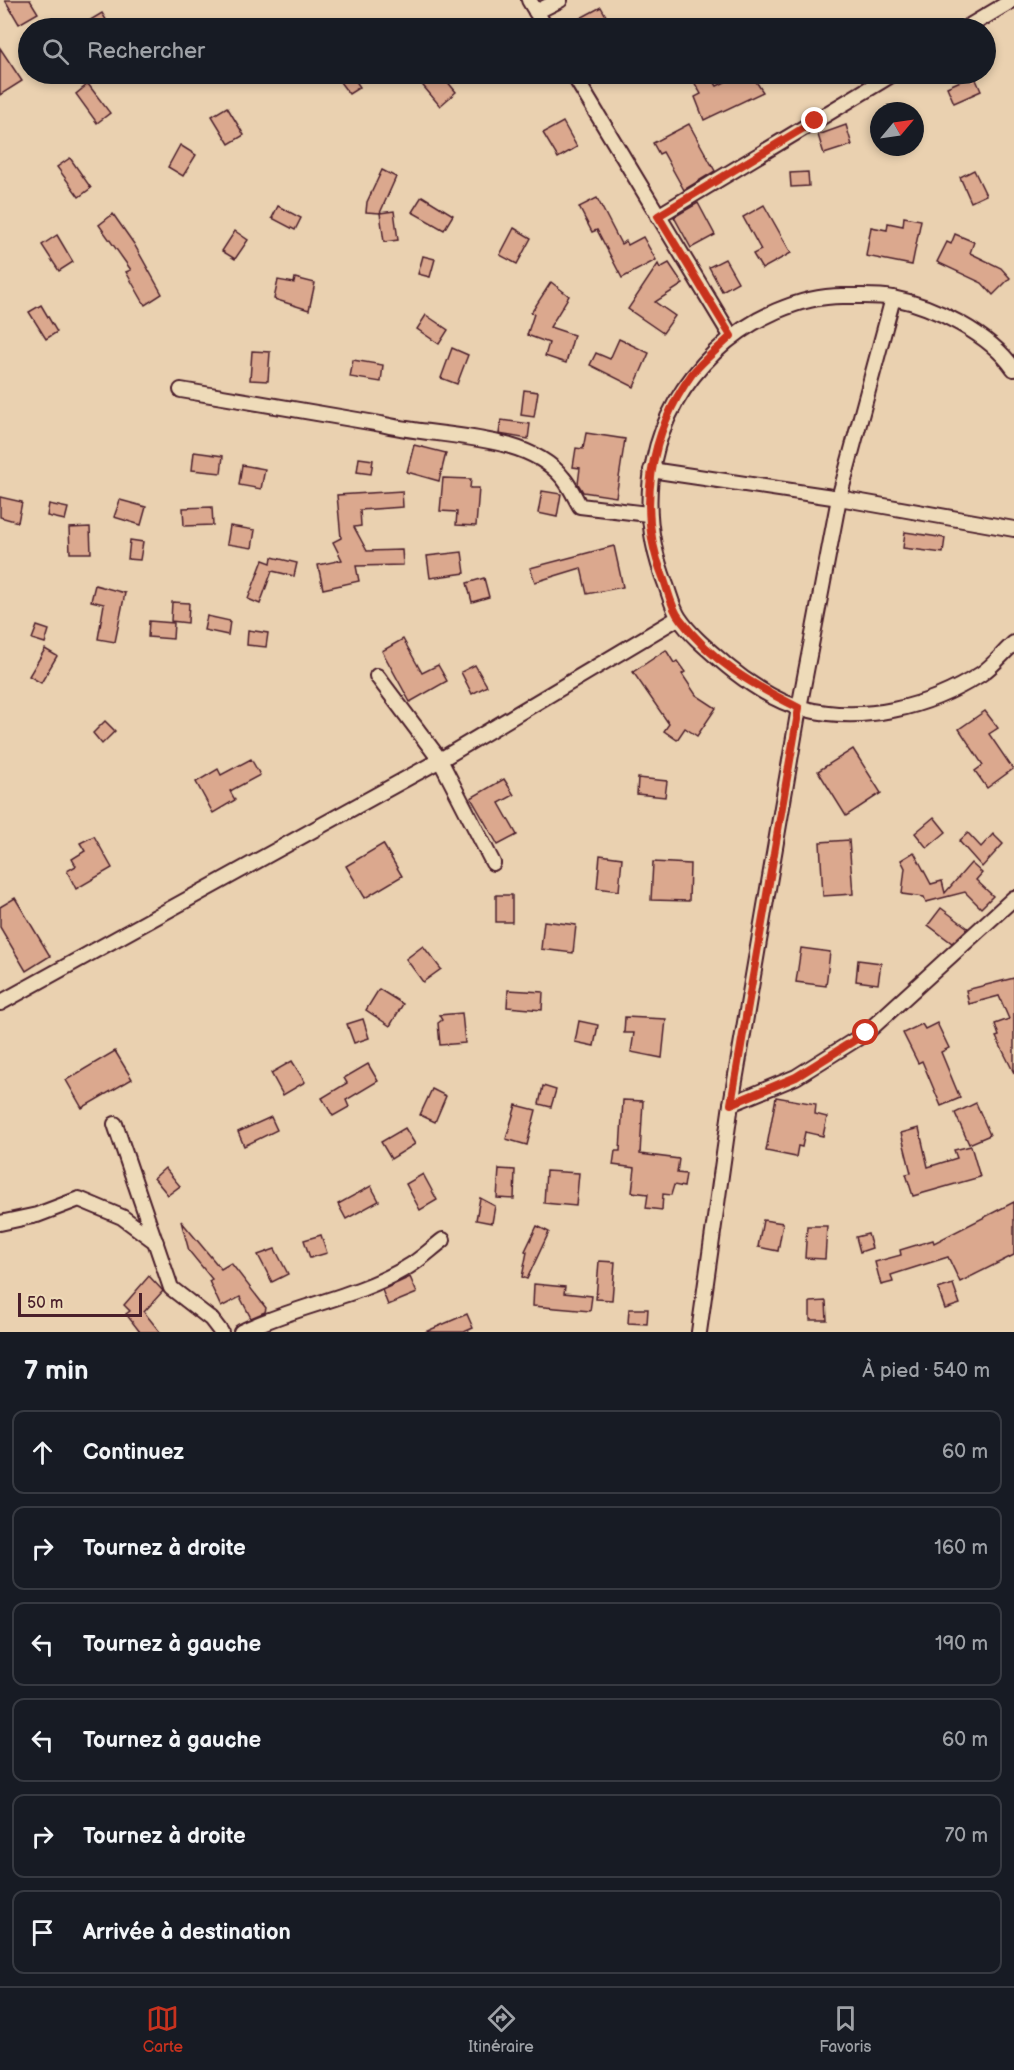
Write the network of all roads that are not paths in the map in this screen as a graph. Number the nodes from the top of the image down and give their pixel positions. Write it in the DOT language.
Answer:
graph roads {
  1 [pos="560,0"];
  2 [pos="1013,0"];
  3 [pos="532,6"];
  4 [pos="983,18"];
  5 [pos="579,84"];
  6 [pos="876,84"];
  7 [pos="658,216"];
  8 [pos="893,298"];
  9 [pos="731,336"];
  10 [pos="1014,369"];
  11 [pos="181,390"];
  12 [pos="651,470"];
  13 [pos="839,498"];
  14 [pos="648,514"];
  15 [pos="1014,529"];
  16 [pos="678,618"];
  17 [pos="1014,643"];
  18 [pos="377,676"];
  19 [pos="799,708"];
  20 [pos="440,760"];
  21 [pos="493,863"];
  22 [pos="1014,898"];
  23 [pos="0,1003"];
  24 [pos="731,1104"];
  25 [pos="115,1124"];
  26 [pos="0,1223"];
  27 [pos="443,1240"];
  28 [pos="156,1242"];
  29 [pos="221,1332"];
  30 [pos="241,1332"];
  31 [pos="699,1332"];
  1 -- 3 [label="street"];
  2 -- 4 [label="street"];
  5 -- 7 [label="street"];
  6 -- 7 [label="street"];
  7 -- 9 [label="street"];
  8 -- 9 [label="street"];
  8 -- 10 [label="street"];
  8 -- 13 [label="street"];
  9 -- 12 [label="street"];
  11 -- 14 [label="street"];
  12 -- 13 [label="street"];
  12 -- 14 [label="street"];
  13 -- 15 [label="street"];
  13 -- 19 [label="street"];
  14 -- 16 [label="street"];
  16 -- 19 [label="street"];
  16 -- 20 [label="street"];
  17 -- 19 [label="street"];
  18 -- 20 [label="street"];
  19 -- 24 [label="street"];
  20 -- 21 [label="street"];
  20 -- 23 [label="street"];
  22 -- 24 [label="street"];
  24 -- 31 [label="street"];
  25 -- 28 [label="street"];
  26 -- 28 [label="street"];
  27 -- 30 [label="street"];
  28 -- 29 [label="street"];
}
